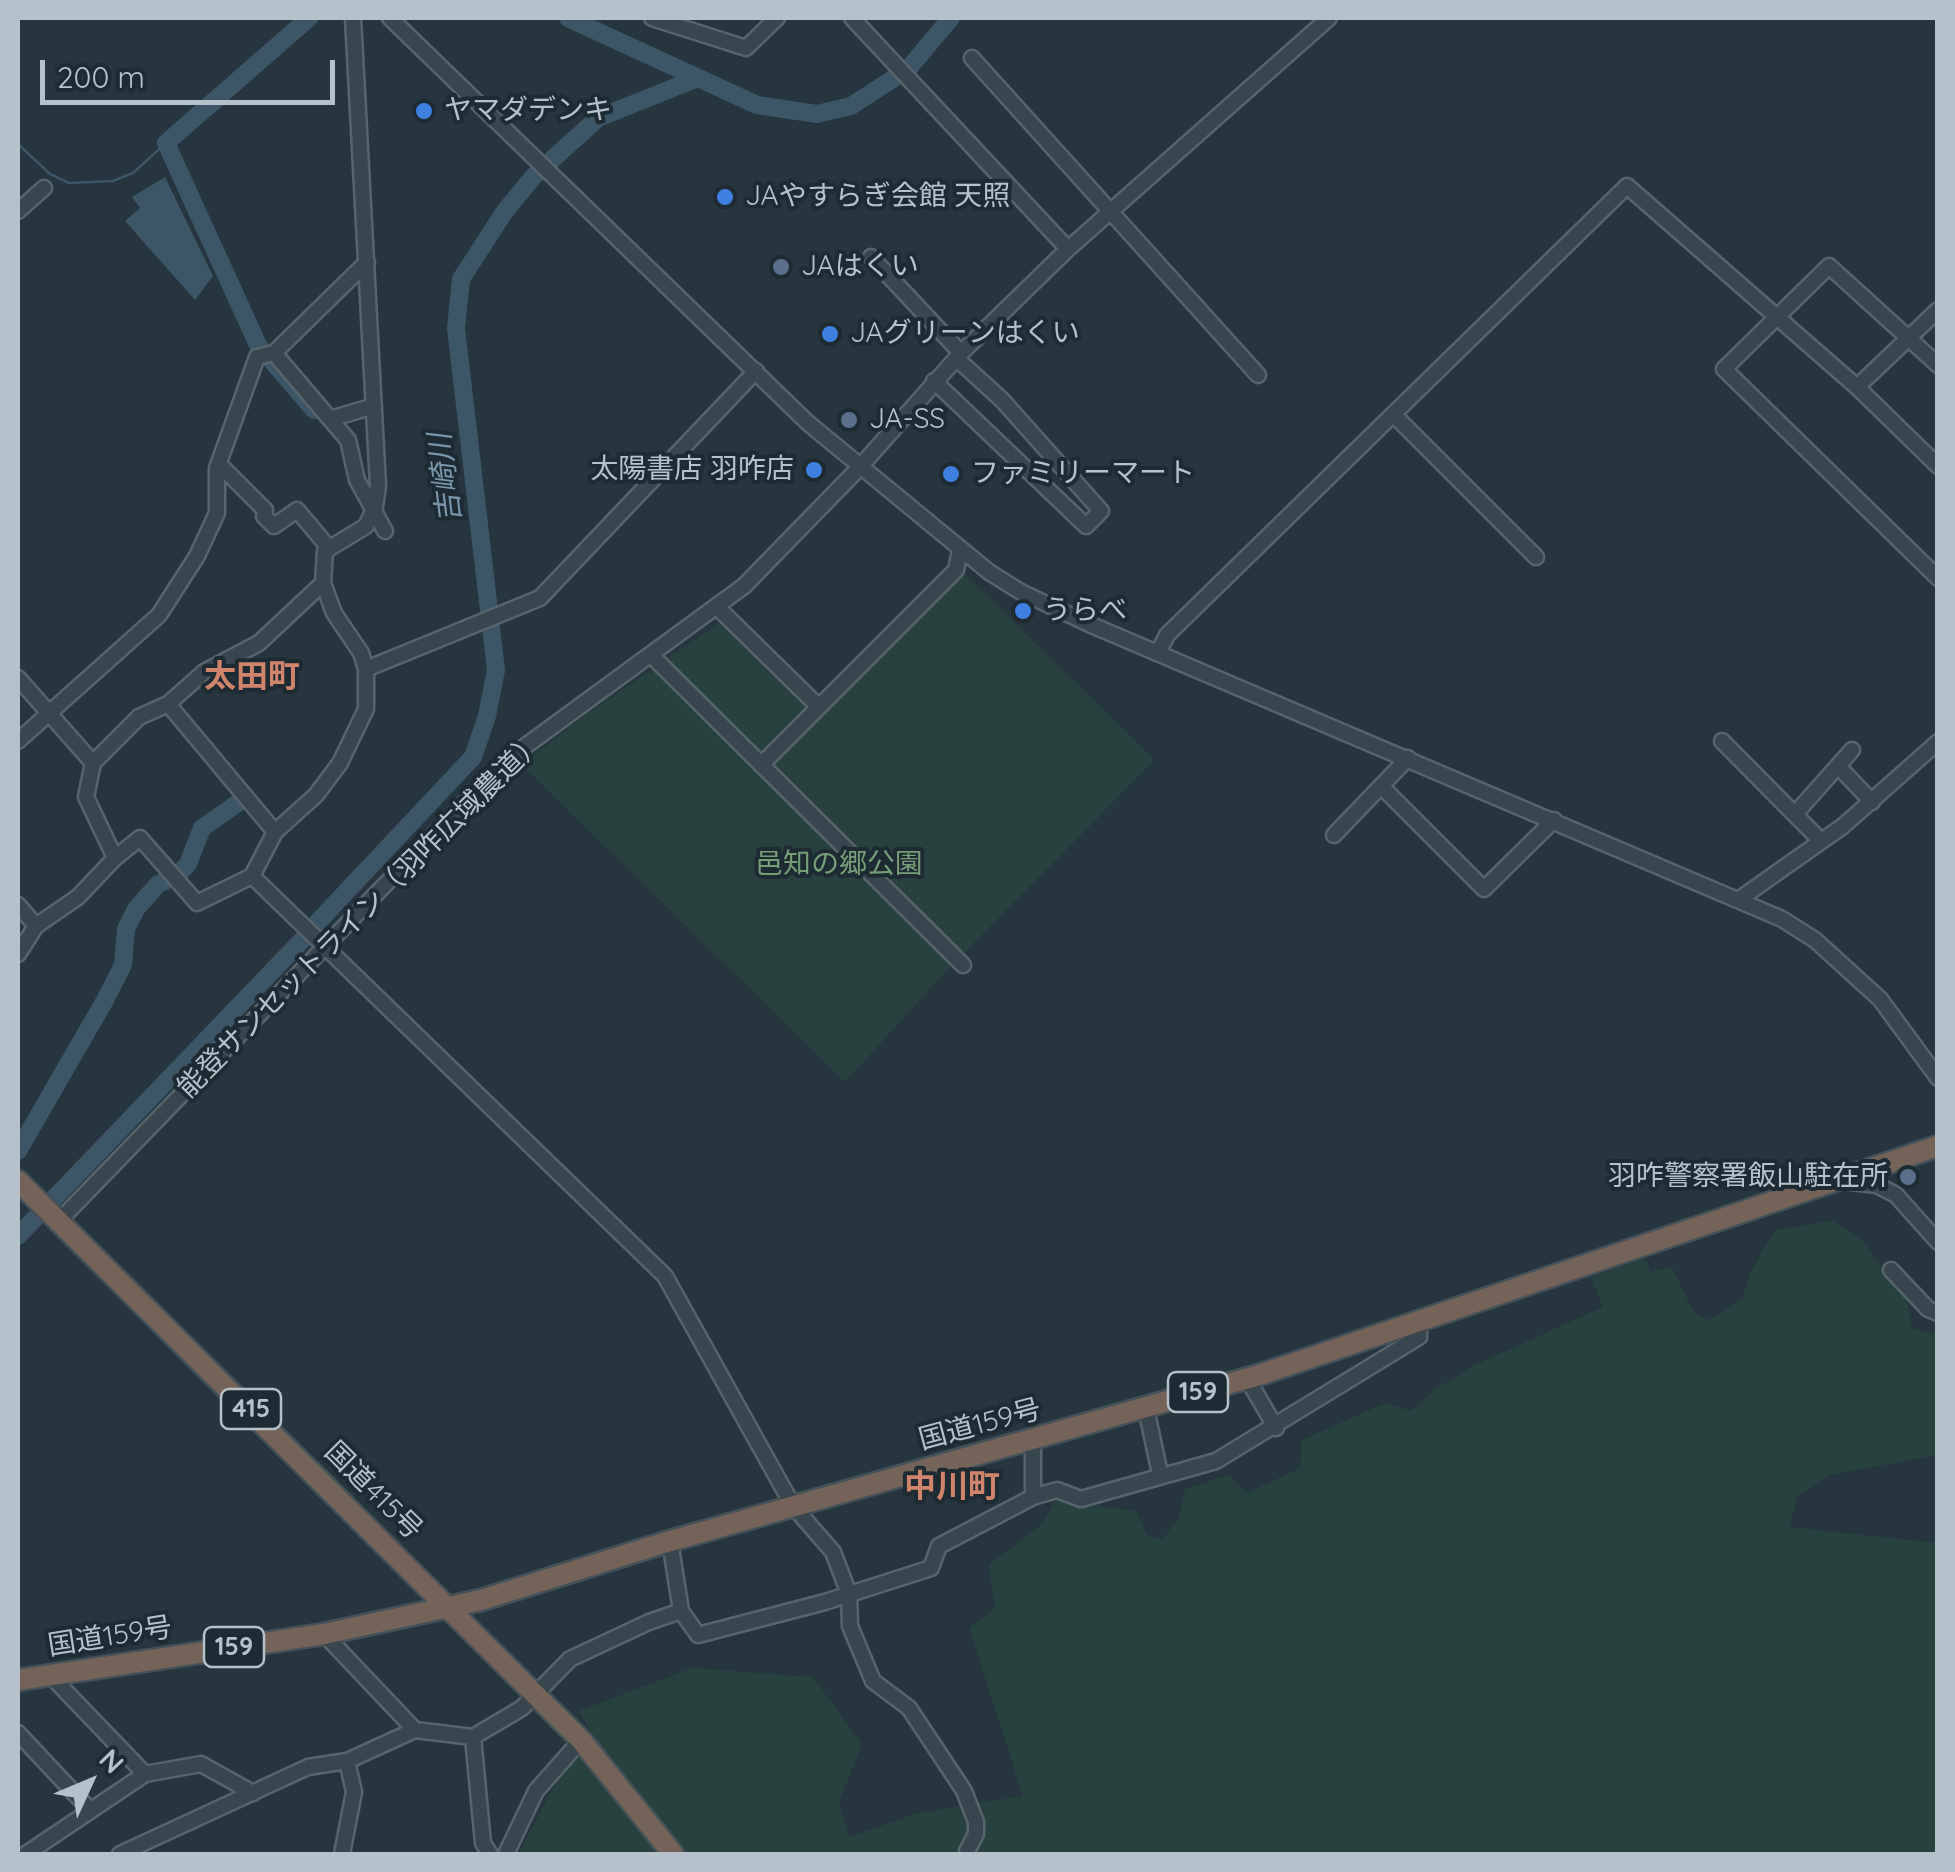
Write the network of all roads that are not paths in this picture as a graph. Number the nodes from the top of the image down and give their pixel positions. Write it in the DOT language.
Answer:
graph roads {
  1 [pos="353,18"];
  2 [pos="390,18"];
  3 [pos="652,18"];
  4 [pos="776,18"];
  5 [pos="852,18"];
  6 [pos="1329,18"];
  7 [pos="972,58"];
  8 [pos="44,188"];
  9 [pos="18,211"];
  10 [pos="1112,213"];
  11 [pos="1068,249"];
  12 [pos="870,257"];
  13 [pos="366,262"];
  14 [pos="1938,310"];
  15 [pos="1772,318"];
  16 [pos="1909,338"];
  17 [pos="268,355"];
  18 [pos="958,356"];
  19 [pos="1938,365"];
  20 [pos="756,371"];
  21 [pos="1258,375"];
  22 [pos="934,381"];
  23 [pos="1857,387"];
  24 [pos="374,406"];
  25 [pos="1394,415"];
  26 [pos="330,419"];
  27 [pos="218,464"];
  28 [pos="1938,466"];
  29 [pos="859,468"];
  30 [pos="373,510"];
  31 [pos="385,530"];
  32 [pos="330,548"];
  33 [pos="960,550"];
  34 [pos="1536,557"];
  35 [pos="1938,578"];
  36 [pos="324,583"];
  37 [pos="718,608"];
  38 [pos="1159,651"];
  39 [pos="652,656"];
  40 [pos="366,670"];
  41 [pos="18,678"];
  42 [pos="168,704"];
  43 [pos="819,707"];
  44 [pos="49,713"];
  45 [pos="18,741"];
  46 [pos="1722,741"];
  47 [pos="1938,742"];
  48 [pos="1852,750"];
  49 [pos="1408,758"];
  50 [pos="93,764"];
  51 [pos="761,765"];
  52 [pos="1838,766"];
  53 [pos="1381,786"];
  54 [pos="1872,802"];
  55 [pos="1795,814"];
  56 [pos="1554,820"];
  57 [pos="276,832"];
  58 [pos="1334,835"];
  59 [pos="1821,841"];
  60 [pos="115,858"];
  61 [pos="252,876"];
  62 [pos="1741,898"];
  63 [pos="18,906"];
  64 [pos="36,926"];
  65 [pos="326,948"];
  66 [pos="18,954"];
  67 [pos="963,964"];
  68 [pos="1938,1078"];
  69 [pos="1938,1146"];
  70 [pos="1838,1180"];
  71 [pos="18,1181"];
  72 [pos="55,1219"];
  73 [pos="1930,1224"];
  74 [pos="1938,1242"];
  75 [pos="1891,1270"];
  76 [pos="1938,1313"];
  77 [pos="1419,1323"];
  78 [pos="1246,1378"];
  79 [pos="1146,1408"];
  80 [pos="1276,1428"];
  81 [pos="1034,1438"];
  82 [pos="1160,1474"];
  83 [pos="1033,1497"];
  84 [pos="793,1506"];
  85 [pos="670,1541"];
  86 [pos="849,1594"];
  87 [pos="449,1606"];
  88 [pos="681,1611"];
  89 [pos="324,1634"];
  90 [pos="49,1674"];
  91 [pos="18,1680"];
  92 [pos="536,1694"];
  93 [pos="414,1730"];
  94 [pos="18,1733"];
  95 [pos="473,1736"];
  96 [pos="581,1740"];
  97 [pos="347,1760"];
  98 [pos="145,1774"];
  99 [pos="253,1793"];
  100 [pos="90,1810"];
  101 [pos="967,1850"];
  102 [pos="26,1854"];
  103 [pos="120,1854"];
  104 [pos="342,1854"];
  105 [pos="490,1854"];
  106 [pos="506,1854"];
  107 [pos="674,1854"];
  1 -- 13 [label="street"];
  2 -- 20 [label="street"];
  3 -- 4 [label="street"];
  5 -- 11 [label="street"];
  6 -- 10 [label="street, 能登サンセットライン（羽咋広域農道）"];
  7 -- 10 [label="street"];
  8 -- 9 [label="street"];
  10 -- 11 [label="street, 能登サンセットライン（羽咋広域農道）"];
  10 -- 21 [label="street"];
  11 -- 18 [label="street, 能登サンセットライン（羽咋広域農道）"];
  12 -- 18 [label="street"];
  13 -- 17 [label="street"];
  13 -- 24 [label="street"];
  14 -- 16 [label="street"];
  15 -- 16 [label="street"];
  15 -- 23 [label="street"];
  15 -- 25 [label="street"];
  15 -- 35 [label="street"];
  16 -- 19 [label="street"];
  16 -- 23 [label="street"];
  17 -- 26 [label="street"];
  17 -- 27 [label="street"];
  18 -- 22 [label="street, 能登サンセットライン（羽咋広域農道）"];
  18 -- 22 [label="street"];
  20 -- 29 [label="street"];
  20 -- 40 [label="street"];
  22 -- 29 [label="street, 能登サンセットライン（羽咋広域農道）"];
  23 -- 28 [label="street"];
  24 -- 26 [label="street"];
  24 -- 30 [label="street"];
  25 -- 34 [label="street"];
  25 -- 38 [label="street"];
  26 -- 30 [label="street"];
  27 -- 32 [label="street"];
  27 -- 44 [label="street"];
  29 -- 33 [label="street"];
  29 -- 37 [label="street, 能登サンセットライン（羽咋広域農道）"];
  30 -- 31 [label="street"];
  30 -- 32 [label="street"];
  32 -- 36 [label="street"];
  33 -- 38 [label="street"];
  33 -- 43 [label="street"];
  36 -- 40 [label="street"];
  36 -- 42 [label="street"];
  37 -- 39 [label="street, 能登サンセットライン（羽咋広域農道）"];
  37 -- 43 [label="street"];
  38 -- 49 [label="street"];
  39 -- 51 [label="street"];
  39 -- 65 [label="street, 能登サンセットライン（羽咋広域農道）"];
  40 -- 57 [label="street"];
  41 -- 44 [label="street"];
  42 -- 50 [label="street"];
  42 -- 57 [label="street"];
  43 -- 51 [label="street"];
  44 -- 45 [label="street"];
  44 -- 50 [label="street"];
  46 -- 55 [label="street"];
  47 -- 54 [label="street"];
  48 -- 52 [label="street"];
  49 -- 53 [label="street"];
  49 -- 56 [label="street"];
  50 -- 60 [label="street"];
  51 -- 67 [label="street"];
  52 -- 54 [label="street"];
  52 -- 55 [label="street"];
  53 -- 56 [label="street"];
  53 -- 58 [label="street"];
  54 -- 59 [label="street"];
  55 -- 59 [label="street"];
  56 -- 62 [label="street"];
  57 -- 61 [label="street"];
  59 -- 62 [label="street"];
  60 -- 61 [label="street"];
  60 -- 64 [label="street"];
  61 -- 65 [label="street"];
  62 -- 68 [label="street"];
  63 -- 64 [label="street"];
  64 -- 66 [label="street"];
  65 -- 72 [label="street, 能登サンセットライン（羽咋広域農道）"];
  65 -- 84 [label="street"];
  69 -- 70 [label="highway, 国道159号 / 159"];
  70 -- 73 [label="street"];
  70 -- 77 [label="highway, 国道159号 / 159"];
  71 -- 72 [label="highway, 国道415号 / 415"];
  72 -- 87 [label="highway, 国道415号 / 415"];
  73 -- 74 [label="street"];
  75 -- 76 [label="street"];
  77 -- 78 [label="highway, 国道159号 / 159"];
  77 -- 80 [label="street"];
  78 -- 79 [label="highway, 国道159号 / 159"];
  78 -- 80 [label="street"];
  79 -- 81 [label="highway, 国道159号 / 159"];
  79 -- 82 [label="street"];
  80 -- 82 [label="street"];
  81 -- 83 [label="street"];
  81 -- 84 [label="highway, 国道159号 / 159"];
  82 -- 83 [label="street"];
  83 -- 86 [label="street"];
  84 -- 85 [label="highway, 国道159号 / 159"];
  84 -- 86 [label="street"];
  85 -- 87 [label="highway, 国道159号 / 159"];
  85 -- 88 [label="street"];
  86 -- 88 [label="street"];
  86 -- 101 [label="street"];
  87 -- 89 [label="highway, 国道159号 / 159"];
  87 -- 92 [label="highway, 国道415号 / 415"];
  88 -- 92 [label="street"];
  89 -- 90 [label="highway, 国道159号 / 159"];
  89 -- 93 [label="street"];
  90 -- 91 [label="highway, 国道159号 / 159"];
  90 -- 98 [label="street"];
  92 -- 95 [label="street"];
  92 -- 96 [label="highway, 国道415号 / 415"];
  93 -- 95 [label="street"];
  93 -- 97 [label="street"];
  94 -- 100 [label="street"];
  95 -- 105 [label="street"];
  96 -- 106 [label="street"];
  96 -- 107 [label="highway, 国道415号 / 415"];
  97 -- 99 [label="street"];
  97 -- 104 [label="street"];
  98 -- 99 [label="street"];
  98 -- 100 [label="street"];
  99 -- 103 [label="street"];
  100 -- 102 [label="street"];
}
